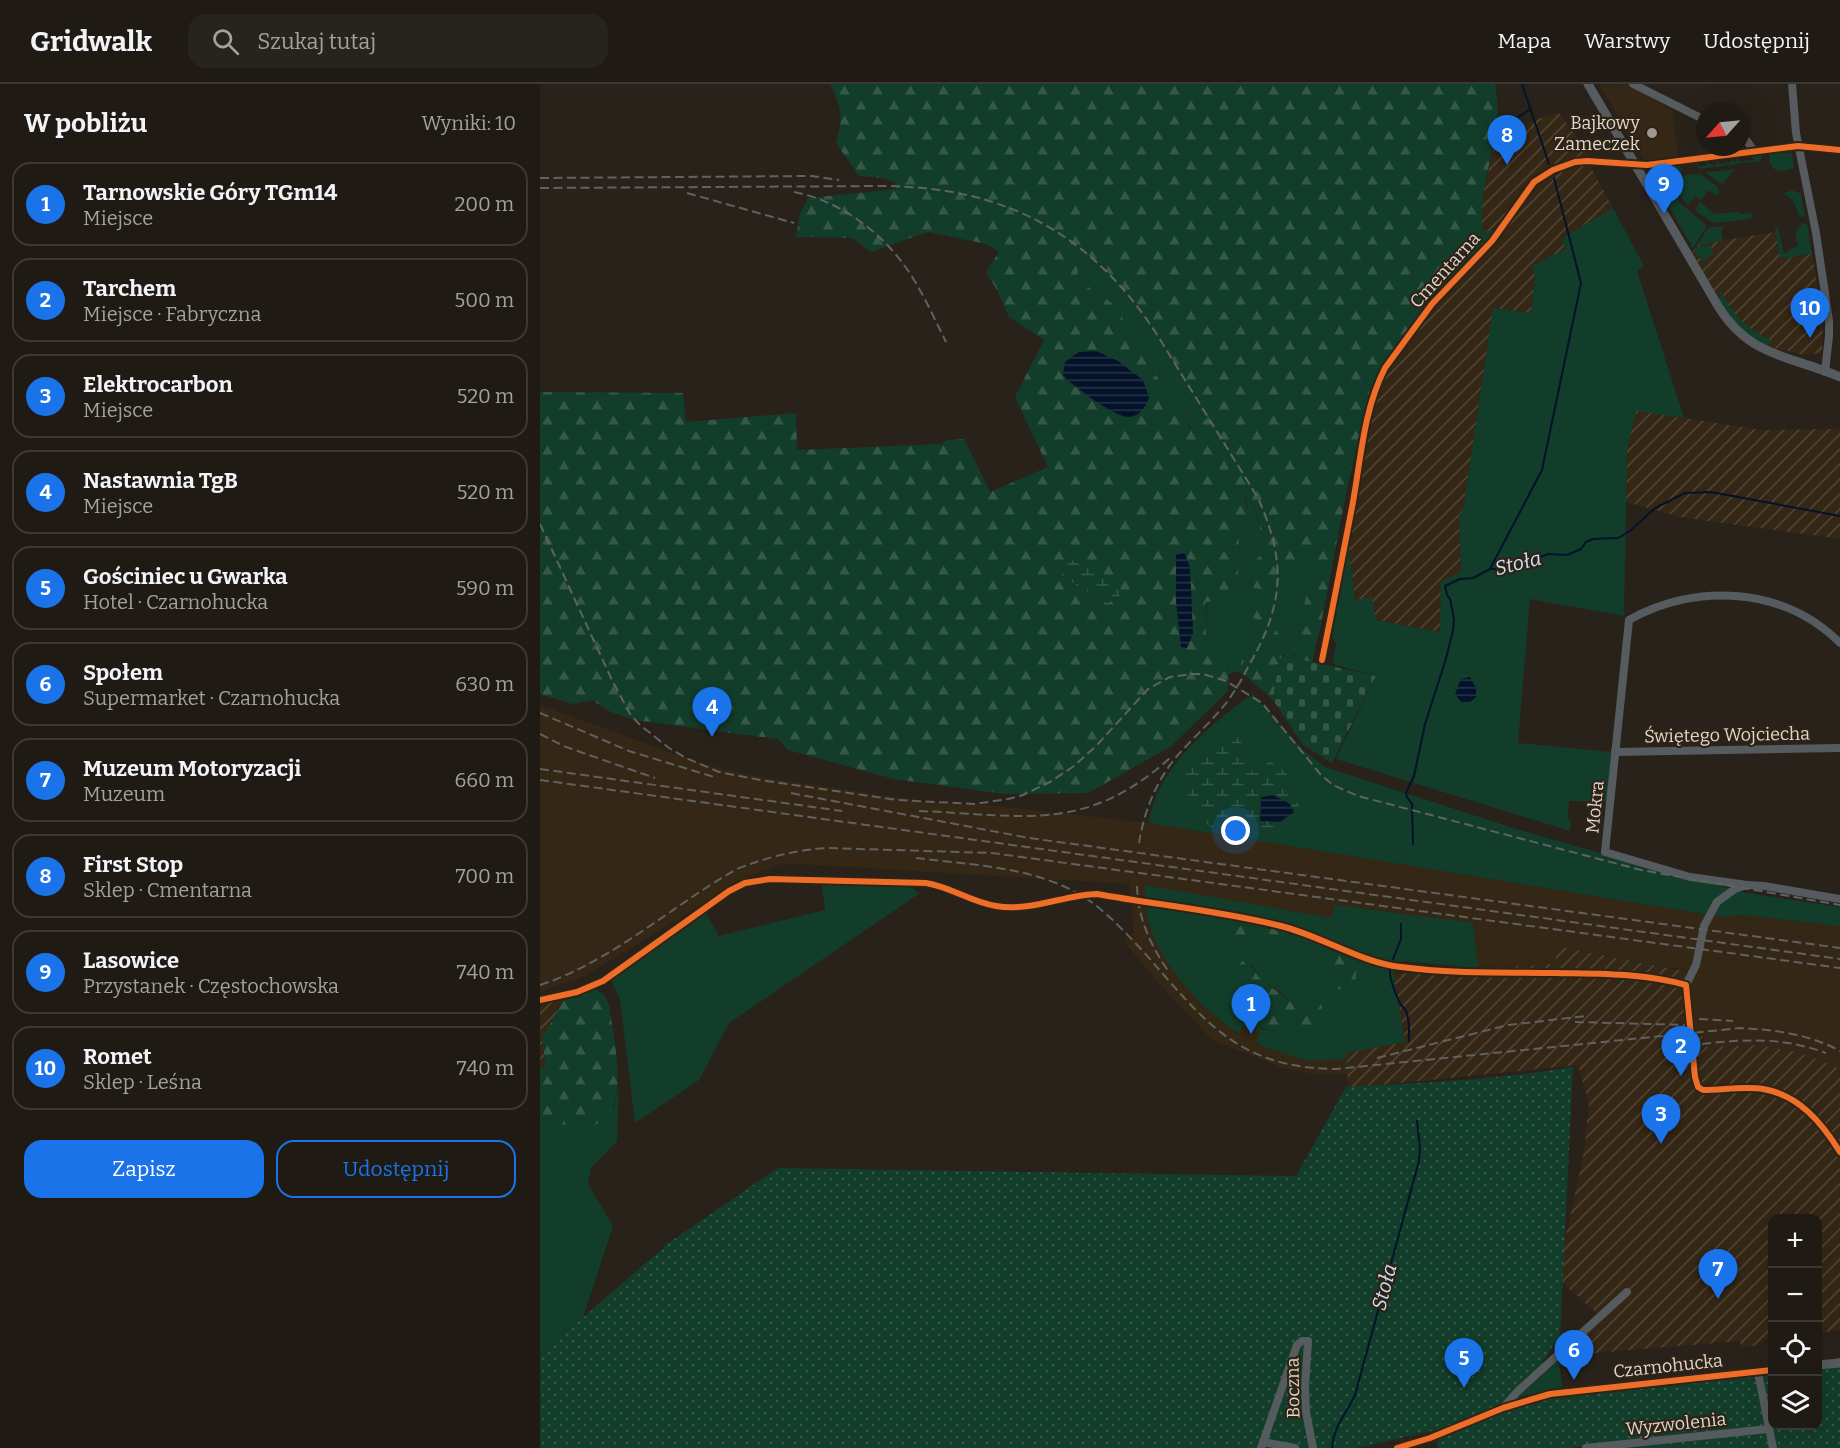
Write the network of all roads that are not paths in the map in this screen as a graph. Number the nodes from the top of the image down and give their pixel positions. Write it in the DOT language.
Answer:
graph roads {
  1 [pos="1588,84"];
  2 [pos="1633,84"];
  3 [pos="1792,84"];
  4 [pos="1696,116"];
  5 [pos="1750,144"];
  6 [pos="1798,146"];
  7 [pos="1840,150"];
  8 [pos="1754,151"];
  9 [pos="1636,165"];
  10 [pos="1825,372"];
  11 [pos="1840,377"];
  12 [pos="1840,643"];
  13 [pos="1322,660"];
  14 [pos="1840,748"];
  15 [pos="1615,752"];
  16 [pos="1747,885"];
  17 [pos="1840,899"];
  18 [pos="1840,1152"];
  19 [pos="1627,1292"];
  20 [pos="1840,1363"];
  21 [pos="1822,1365"];
  22 [pos="1768,1371"];
  23 [pos="1758,1372"];
  24 [pos="1503,1408"];
  25 [pos="1768,1429"];
  26 [pos="1768,1430"];
  27 [pos="1431,1443"];
  28 [pos="1262,1445"];
  29 [pos="1295,1448"];
  30 [pos="1313,1448"];
  31 [pos="1397,1448"];
  32 [pos="1586,1448"];
  33 [pos="1773,1448"];
  1 -- 9 [label="street"];
  2 -- 4 [label="street"];
  3 -- 6 [label="street"];
  5 -- 8 [label="street"];
  6 -- 7 [label="street, Cmentarna"];
  6 -- 8 [label="street, Cmentarna"];
  6 -- 10 [label="street"];
  8 -- 9 [label="street, Cmentarna"];
  9 -- 10 [label="street"];
  9 -- 13 [label="street, Cmentarna"];
  10 -- 11 [label="street"];
  12 -- 15 [label="street, Mokra"];
  14 -- 15 [label="street, Świętego Wojciecha"];
  15 -- 16 [label="street, Mokra"];
  16 -- 17 [label="street"];
  16 -- 18 [label="street"];
  19 -- 24 [label="street"];
  20 -- 21 [label="street"];
  22 -- 23 [label="street, Czarnohucka"];
  23 -- 24 [label="street, Czarnohucka"];
  23 -- 25 [label="street"];
  24 -- 27 [label="street, Czarnohucka"];
  25 -- 32 [label="street, Wyzwolenia"];
  26 -- 33 [label="street"];
  27 -- 31 [label="street, Czarnohucka"];
  28 -- 29 [label="street"];
  28 -- 30 [label="street, Boczna"];
}
